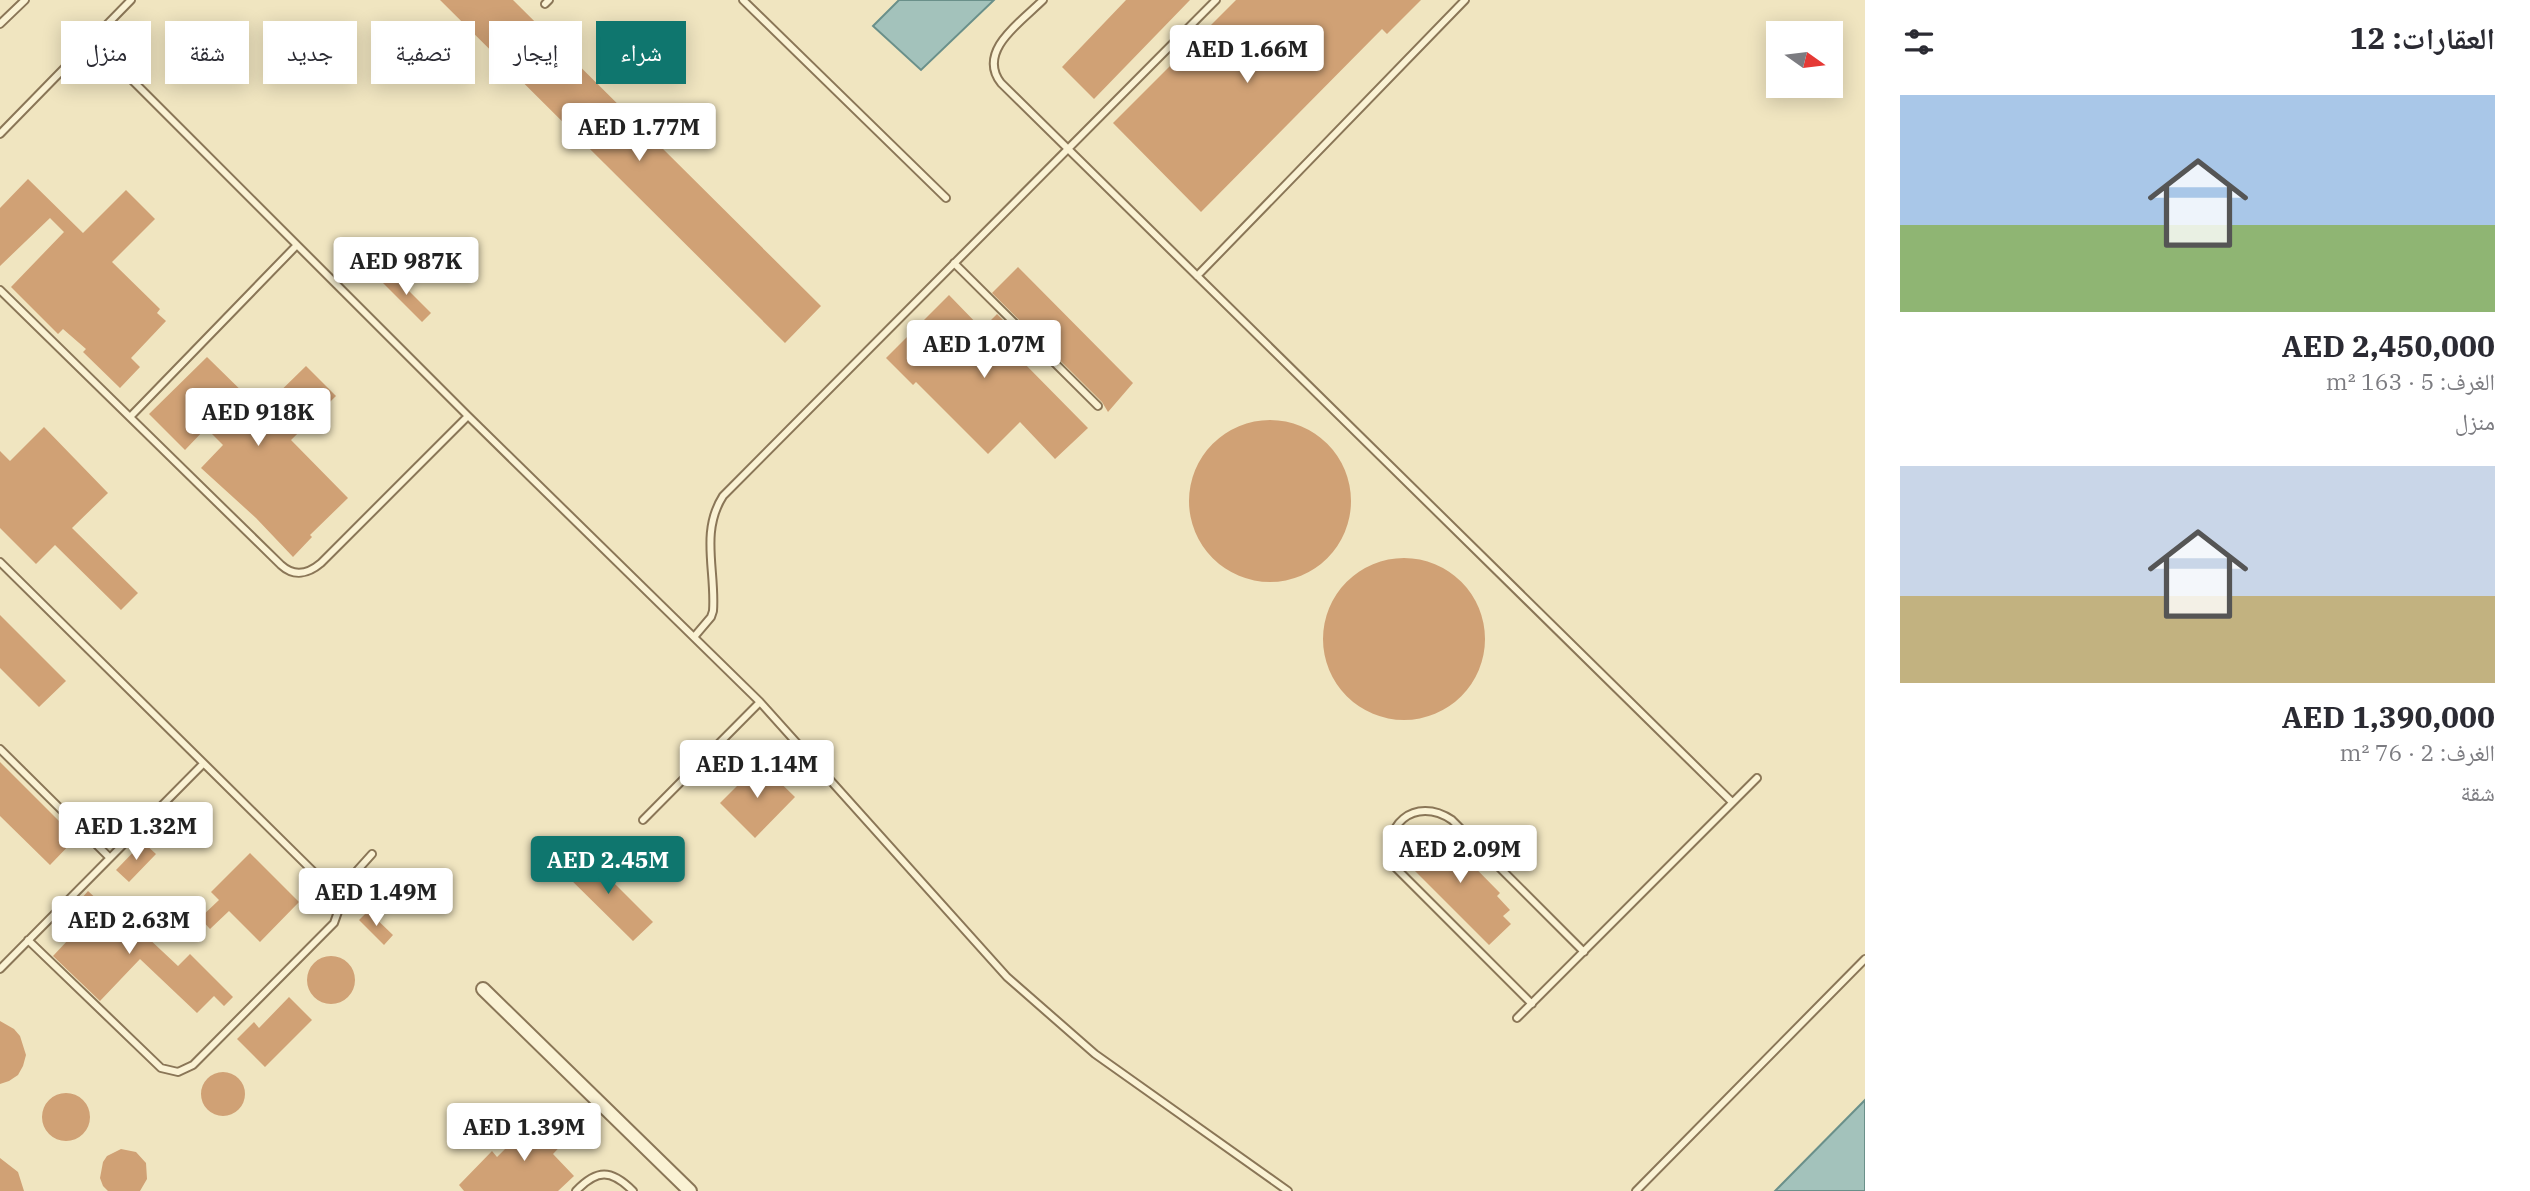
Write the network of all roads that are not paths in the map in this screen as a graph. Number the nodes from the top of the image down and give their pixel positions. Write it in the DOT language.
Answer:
graph roads {
  1 [pos="26,0"];
  2 [pos="131,0"];
  3 [pos="743,0"];
  4 [pos="1043,0"];
  5 [pos="1216,0"];
  6 [pos="1465,0"];
  7 [pos="111,21"];
  8 [pos="0,24"];
  9 [pos="61,72"];
  10 [pos="136,84"];
  11 [pos="0,134"];
  12 [pos="1068,149"];
  13 [pos="946,198"];
  14 [pos="296,246"];
  15 [pos="954,263"];
  16 [pos="1197,276"];
  17 [pos="0,290"];
  18 [pos="1098,405"];
  19 [pos="468,416"];
  20 [pos="130,417"];
  21 [pos="0,562"];
  22 [pos="694,637"];
  23 [pos="760,702"];
  24 [pos="0,749"];
  25 [pos="203,764"];
  26 [pos="1757,778"];
  27 [pos="1732,802"];
  28 [pos="643,820"];
  29 [pos="373,854"];
  30 [pos="110,858"];
  31 [pos="336,894"];
  32 [pos="28,940"];
  33 [pos="1584,951"];
  34 [pos="1865,959"];
  35 [pos="0,969"];
  36 [pos="483,989"];
  37 [pos="1531,1004"];
  38 [pos="1517,1018"];
  39 [pos="576,1191"];
  40 [pos="633,1191"];
  41 [pos="690,1191"];
  42 [pos="1288,1191"];
  43 [pos="1636,1191"];
  1 -- 8 [label="lane"];
  2 -- 7 [label="lane"];
  3 -- 13 [label="lane"];
  4 -- 12 [label="lane"];
  5 -- 12 [label="lane"];
  6 -- 16 [label="lane"];
  9 -- 11 [label="lane"];
  10 -- 14 [label="lane"];
  12 -- 15 [label="lane"];
  12 -- 16 [label="lane"];
  14 -- 19 [label="lane"];
  14 -- 20 [label="lane"];
  15 -- 18 [label="lane"];
  15 -- 22 [label="lane"];
  16 -- 27 [label="lane"];
  17 -- 20 [label="lane"];
  19 -- 20 [label="lane"];
  19 -- 22 [label="lane"];
  21 -- 25 [label="lane"];
  22 -- 23 [label="lane"];
  23 -- 28 [label="lane"];
  23 -- 42 [label="lane"];
  24 -- 30 [label="lane"];
  25 -- 30 [label="lane"];
  25 -- 31 [label="lane"];
  26 -- 27 [label="lane"];
  27 -- 33 [label="lane"];
  29 -- 31 [label="lane"];
  30 -- 32 [label="lane"];
  31 -- 32 [label="lane"];
  32 -- 35 [label="lane"];
  33 -- 37 [label="lane"];
  33 -- 37 [label="lane"];
  34 -- 43 [label="lane"];
  36 -- 41 [label="street"];
  37 -- 38 [label="lane"];
  39 -- 40 [label="lane"];
}
